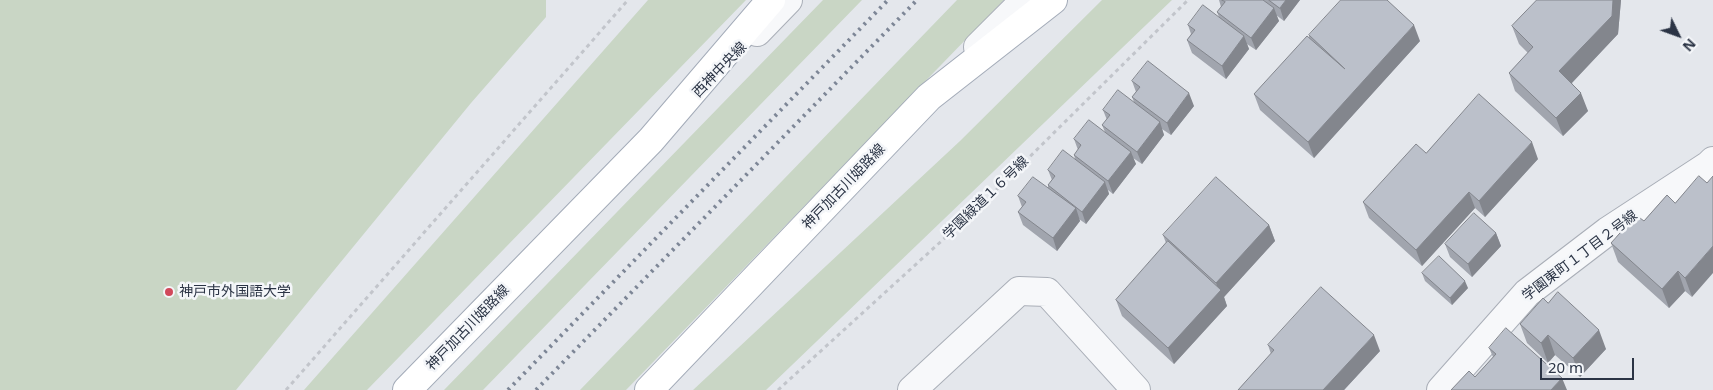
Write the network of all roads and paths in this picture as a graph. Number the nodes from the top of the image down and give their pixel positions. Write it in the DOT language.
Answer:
graph roads {
  1 [pos="628,0"];
  2 [pos="771,0"];
  3 [pos="788,0"];
  4 [pos="1024,0"];
  5 [pos="1053,0"];
  6 [pos="1188,0"];
  7 [pos="930,98"];
  8 [pos="651,140"];
  9 [pos="1713,160"];
  10 [pos="286,390"];
  11 [pos="407,390"];
  12 [pos="649,390"];
  13 [pos="778,390"];
  14 [pos="912,390"];
  15 [pos="1136,390"];
  16 [pos="1441,390"];
  1 -- 10 [label="path"];
  2 -- 8 [label="main road, 神戸加古川姫路線"];
  3 -- 8 [label="street, 西神中央線"];
  4 -- 7 [label="street"];
  5 -- 7 [label="main road, 神戸加古川姫路線"];
  6 -- 13 [label="path, 学園緑道１６号線"];
  7 -- 12 [label="main road, 神戸加古川姫路線"];
  8 -- 11 [label="main road, 神戸加古川姫路線"];
  9 -- 16 [label="street, 学園東町１丁目２号線"];
  14 -- 15 [label="street"];
}
